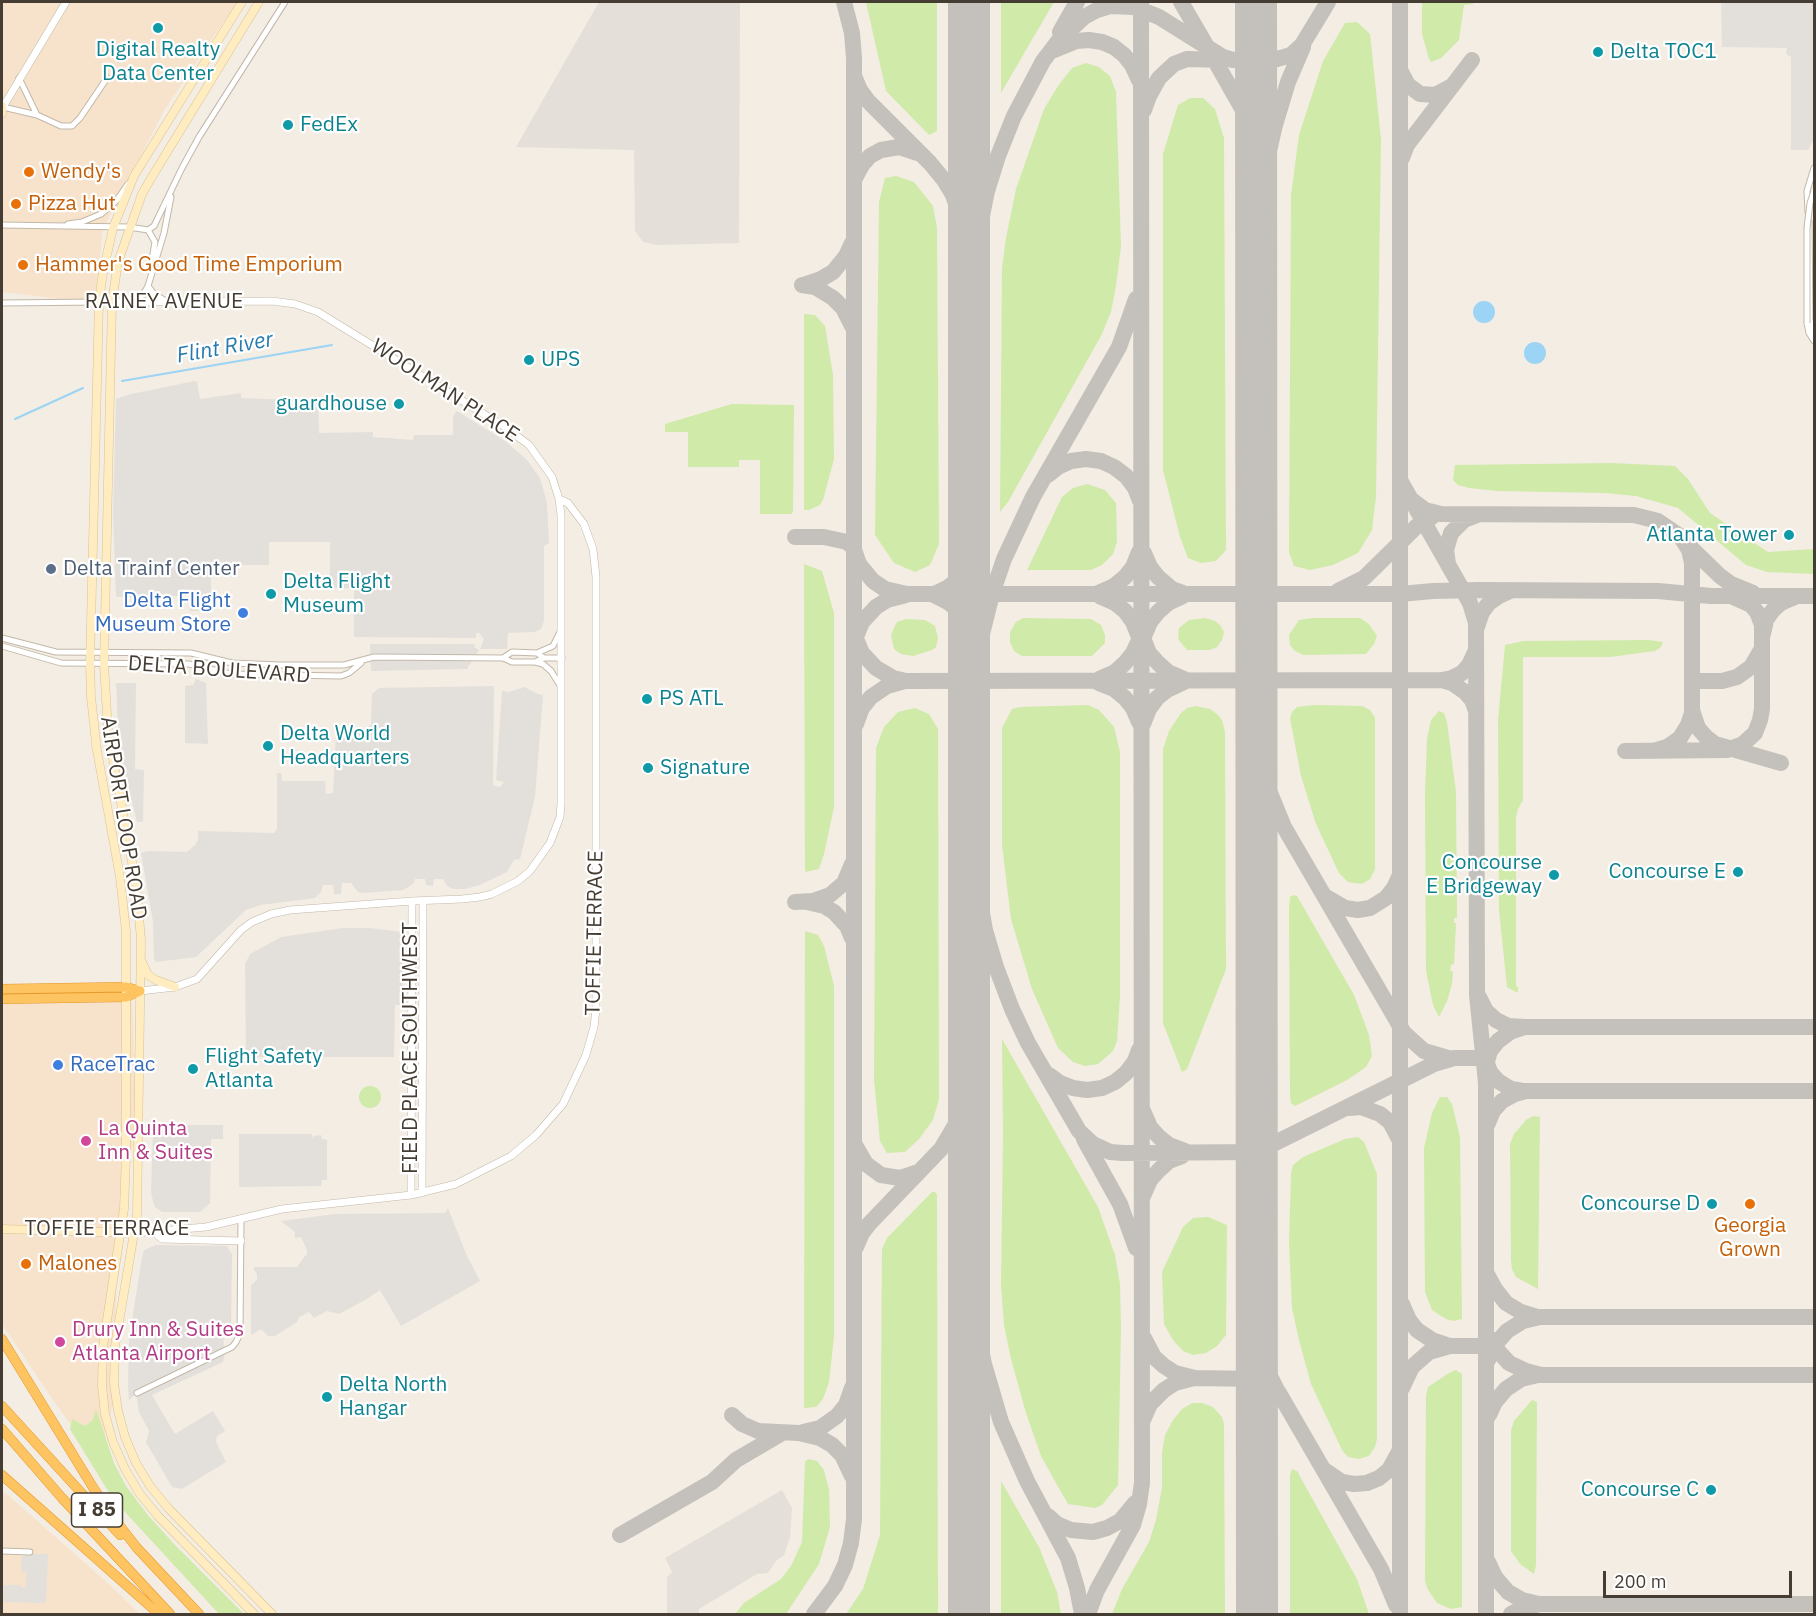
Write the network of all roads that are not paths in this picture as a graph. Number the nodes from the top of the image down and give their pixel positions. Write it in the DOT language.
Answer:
graph roads {
  1 [pos="66,2"];
  2 [pos="242,2"];
  3 [pos="259,2"];
  4 [pos="285,2"];
  5 [pos="19,78"];
  6 [pos="107,78"];
  7 [pos="2,109"];
  8 [pos="37,115"];
  9 [pos="1815,168"];
  10 [pos="134,176"];
  11 [pos="172,189"];
  12 [pos="1815,191"];
  13 [pos="2,225"];
  14 [pos="56,226"];
  15 [pos="129,227"];
  16 [pos="113,228"];
  17 [pos="148,230"];
  18 [pos="148,285"];
  19 [pos="99,302"];
  20 [pos="128,302"];
  21 [pos="169,302"];
  22 [pos="2,303"];
  23 [pos="112,303"];
  24 [pos="324,315"];
  25 [pos="1815,334"];
  26 [pos="1815,341"];
  27 [pos="559,499"];
  28 [pos="562,628"];
  29 [pos="2,638"];
  30 [pos="2,646"];
  31 [pos="90,652"];
  32 [pos="104,652"];
  33 [pos="537,653"];
  34 [pos="502,658"];
  35 [pos="544,658"];
  36 [pos="562,658"];
  37 [pos="363,661"];
  38 [pos="535,662"];
  39 [pos="90,664"];
  40 [pos="104,664"];
  41 [pos="562,689"];
  42 [pos="411,901"];
  43 [pos="423,901"];
  44 [pos="141,958"];
  45 [pos="175,987"];
  46 [pos="2,989"];
  47 [pos="140,991"];
  48 [pos="126,992"];
  49 [pos="2,999"];
  50 [pos="412,1000"];
  51 [pos="423,1000"];
  52 [pos="412,1069"];
  53 [pos="422,1069"];
  54 [pos="412,1124"];
  55 [pos="422,1124"];
  56 [pos="422,1193"];
  57 [pos="411,1195"];
  58 [pos="241,1219"];
  59 [pos="2,1229"];
  60 [pos="154,1232"];
  61 [pos="121,1233"];
  62 [pos="134,1233"];
  63 [pos="241,1241"];
  64 [pos="2,1339"];
  65 [pos="136,1392"];
  66 [pos="2,1406"];
  67 [pos="2,1429"];
  68 [pos="2,1474"];
  69 [pos="2,1551"];
  70 [pos="30,1552"];
  71 [pos="159,1614"];
  72 [pos="170,1614"];
  73 [pos="192,1614"];
  74 [pos="199,1614"];
  75 [pos="254,1614"];
  76 [pos="272,1614"];
  1 -- 5 [label="street"];
  2 -- 10 [label="main road, AIRPORT LOOP ROAD"];
  3 -- 15 [label="main road, AIRPORT LOOP ROAD"];
  4 -- 11 [label="street"];
  5 -- 7 [label="street"];
  5 -- 8 [label="street"];
  6 -- 8 [label="street"];
  7 -- 8 [label="street"];
  9 -- 25 [label="street, bridge"];
  10 -- 14 [label="street, AIRPORT LOOP ROAD"];
  10 -- 16 [label="main road, AIRPORT LOOP ROAD"];
  11 -- 17 [label="street"];
  11 -- 18 [label="street"];
  12 -- 26 [label="street, bridge"];
  13 -- 14 [label="street"];
  14 -- 16 [label="street"];
  15 -- 16 [label="street"];
  15 -- 17 [label="street"];
  15 -- 23 [label="main road, AIRPORT LOOP ROAD"];
  16 -- 19 [label="main road, AIRPORT LOOP ROAD"];
  17 -- 18 [label="street"];
  18 -- 20 [label="street"];
  18 -- 21 [label="street"];
  19 -- 22 [label="street, RAINEY AVENUE"];
  19 -- 23 [label="street, RAINEY AVENUE"];
  19 -- 31 [label="main road, AIRPORT LOOP ROAD"];
  20 -- 21 [label="street, RAINEY AVENUE"];
  20 -- 23 [label="street, RAINEY AVENUE"];
  21 -- 24 [label="street, RAINEY AVENUE"];
  23 -- 32 [label="main road, AIRPORT LOOP ROAD"];
  24 -- 27 [label="street, WOOLMAN PLACE"];
  27 -- 28 [label="street, WOOLMAN PLACE"];
  27 -- 56 [label="street, TOFFIE TERRACE"];
  28 -- 33 [label="street"];
  28 -- 36 [label="street, WOOLMAN PLACE"];
  29 -- 31 [label="street, DELTA BOULEVARD"];
  30 -- 39 [label="street, DELTA BOULEVARD"];
  31 -- 32 [label="street, DELTA BOULEVARD"];
  31 -- 39 [label="main road, AIRPORT LOOP ROAD"];
  32 -- 37 [label="street, DELTA BOULEVARD"];
  32 -- 40 [label="main road, AIRPORT LOOP ROAD"];
  33 -- 34 [label="street, DELTA BOULEVARD"];
  33 -- 35 [label="street"];
  34 -- 37 [label="street, DELTA BOULEVARD"];
  34 -- 38 [label="street, DELTA BOULEVARD"];
  35 -- 36 [label="street, DELTA BOULEVARD"];
  35 -- 38 [label="street, DELTA BOULEVARD"];
  36 -- 41 [label="street, WOOLMAN PLACE"];
  37 -- 40 [label="street, DELTA BOULEVARD"];
  38 -- 41 [label="street"];
  39 -- 40 [label="street, DELTA BOULEVARD"];
  39 -- 48 [label="main road, AIRPORT LOOP ROAD"];
  40 -- 44 [label="main road, AIRPORT LOOP ROAD"];
  41 -- 43 [label="street, WOOLMAN PLACE"];
  42 -- 43 [label="street, WOOLMAN PLACE"];
  42 -- 45 [label="street, WOOLMAN PLACE"];
  42 -- 50 [label="street, FIELD PLACE SOUTHWEST"];
  43 -- 51 [label="street, FIELD PLACE SOUTHWEST"];
  44 -- 45 [label="main road"];
  44 -- 47 [label="main road, AIRPORT LOOP ROAD"];
  45 -- 47 [label="street"];
  46 -- 48 [label="highway"];
  47 -- 48 [label="highway"];
  47 -- 62 [label="main road, AIRPORT LOOP ROAD"];
  48 -- 49 [label="highway"];
  48 -- 61 [label="main road, AIRPORT LOOP ROAD"];
  50 -- 51 [label="street"];
  50 -- 52 [label="street, FIELD PLACE SOUTHWEST"];
  51 -- 53 [label="street, FIELD PLACE SOUTHWEST"];
  52 -- 53 [label="street"];
  52 -- 54 [label="street, FIELD PLACE SOUTHWEST"];
  53 -- 55 [label="street, FIELD PLACE SOUTHWEST"];
  54 -- 55 [label="street"];
  54 -- 57 [label="street, FIELD PLACE SOUTHWEST"];
  55 -- 56 [label="street, FIELD PLACE SOUTHWEST"];
  56 -- 57 [label="street, TOFFIE TERRACE"];
  57 -- 58 [label="street, TOFFIE TERRACE"];
  58 -- 60 [label="street, TOFFIE TERRACE"];
  58 -- 63 [label="street"];
  59 -- 61 [label="main road, TOFFIE TERRACE"];
  60 -- 62 [label="street, TOFFIE TERRACE"];
  60 -- 63 [label="street"];
  61 -- 62 [label="main road, TOFFIE TERRACE"];
  61 -- 75 [label="main road, AIRPORT LOOP ROAD"];
  62 -- 76 [label="main road, AIRPORT LOOP ROAD"];
  63 -- 65 [label="street"];
  64 -- 74 [label="highway"];
  66 -- 73 [label="highway, I 85"];
  67 -- 72 [label="highway, I 85"];
  68 -- 71 [label="highway"];
  69 -- 70 [label="street"];
}
